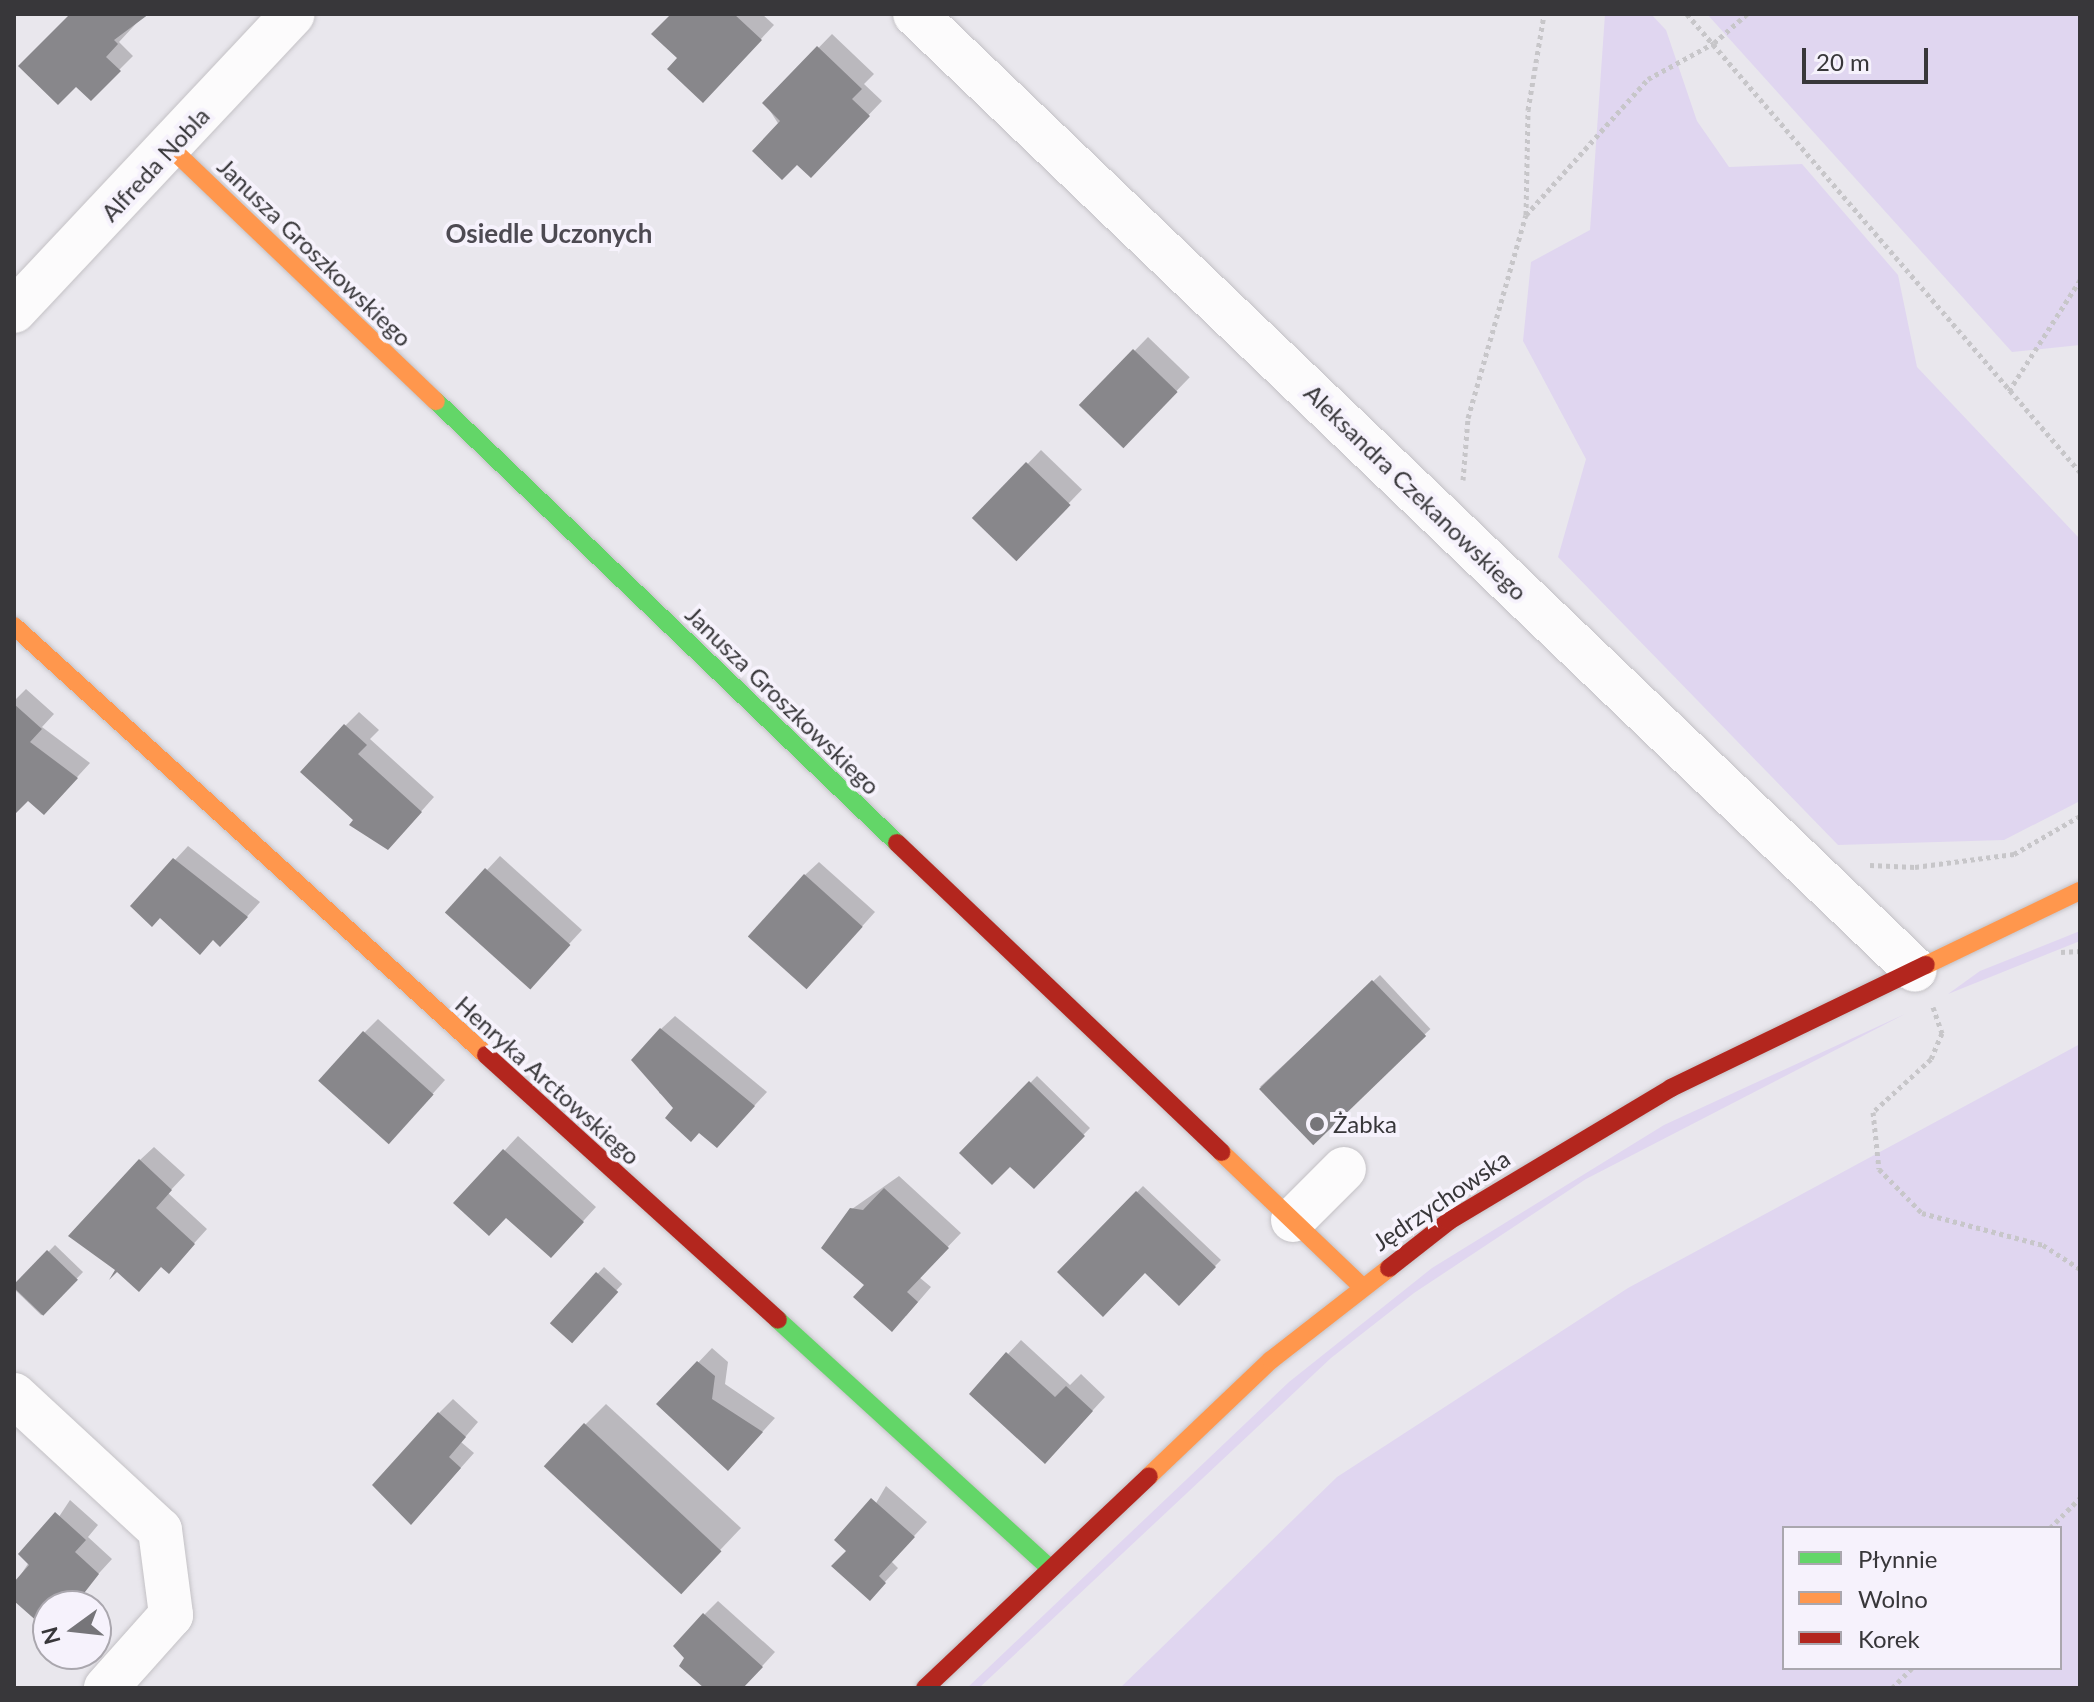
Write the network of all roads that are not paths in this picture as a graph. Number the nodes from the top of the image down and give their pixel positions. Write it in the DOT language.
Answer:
graph roads {
  1 [pos="293,14"];
  2 [pos="915,14"];
  3 [pos="172,149"];
  4 [pos="14,311"];
  5 [pos="14,626"];
  6 [pos="2080,891"];
  7 [pos="1915,970"];
  8 [pos="1344,1169"];
  9 [pos="1293,1220"];
  10 [pos="1361,1286"];
  11 [pos="14,1395"];
  12 [pos="1050,1568"];
  13 [pos="106,1688"];
  14 [pos="925,1688"];
  1 -- 3 [label="street, Alfreda Nobla"];
  2 -- 7 [label="street, Aleksandra Czekanowskiego"];
  3 -- 4 [label="street, Alfreda Nobla"];
  3 -- 9 [label="street, Janusza Groszkowskiego"];
  5 -- 12 [label="street, Henryka Arctowskiego"];
  6 -- 7 [label="street, Jędrzychowska"];
  7 -- 10 [label="street, Jędrzychowska"];
  8 -- 9 [label="street"];
  9 -- 10 [label="street, Janusza Groszkowskiego"];
  10 -- 12 [label="street, Jędrzychowska"];
  11 -- 13 [label="street"];
  12 -- 14 [label="street, Jędrzychowska"];
}
